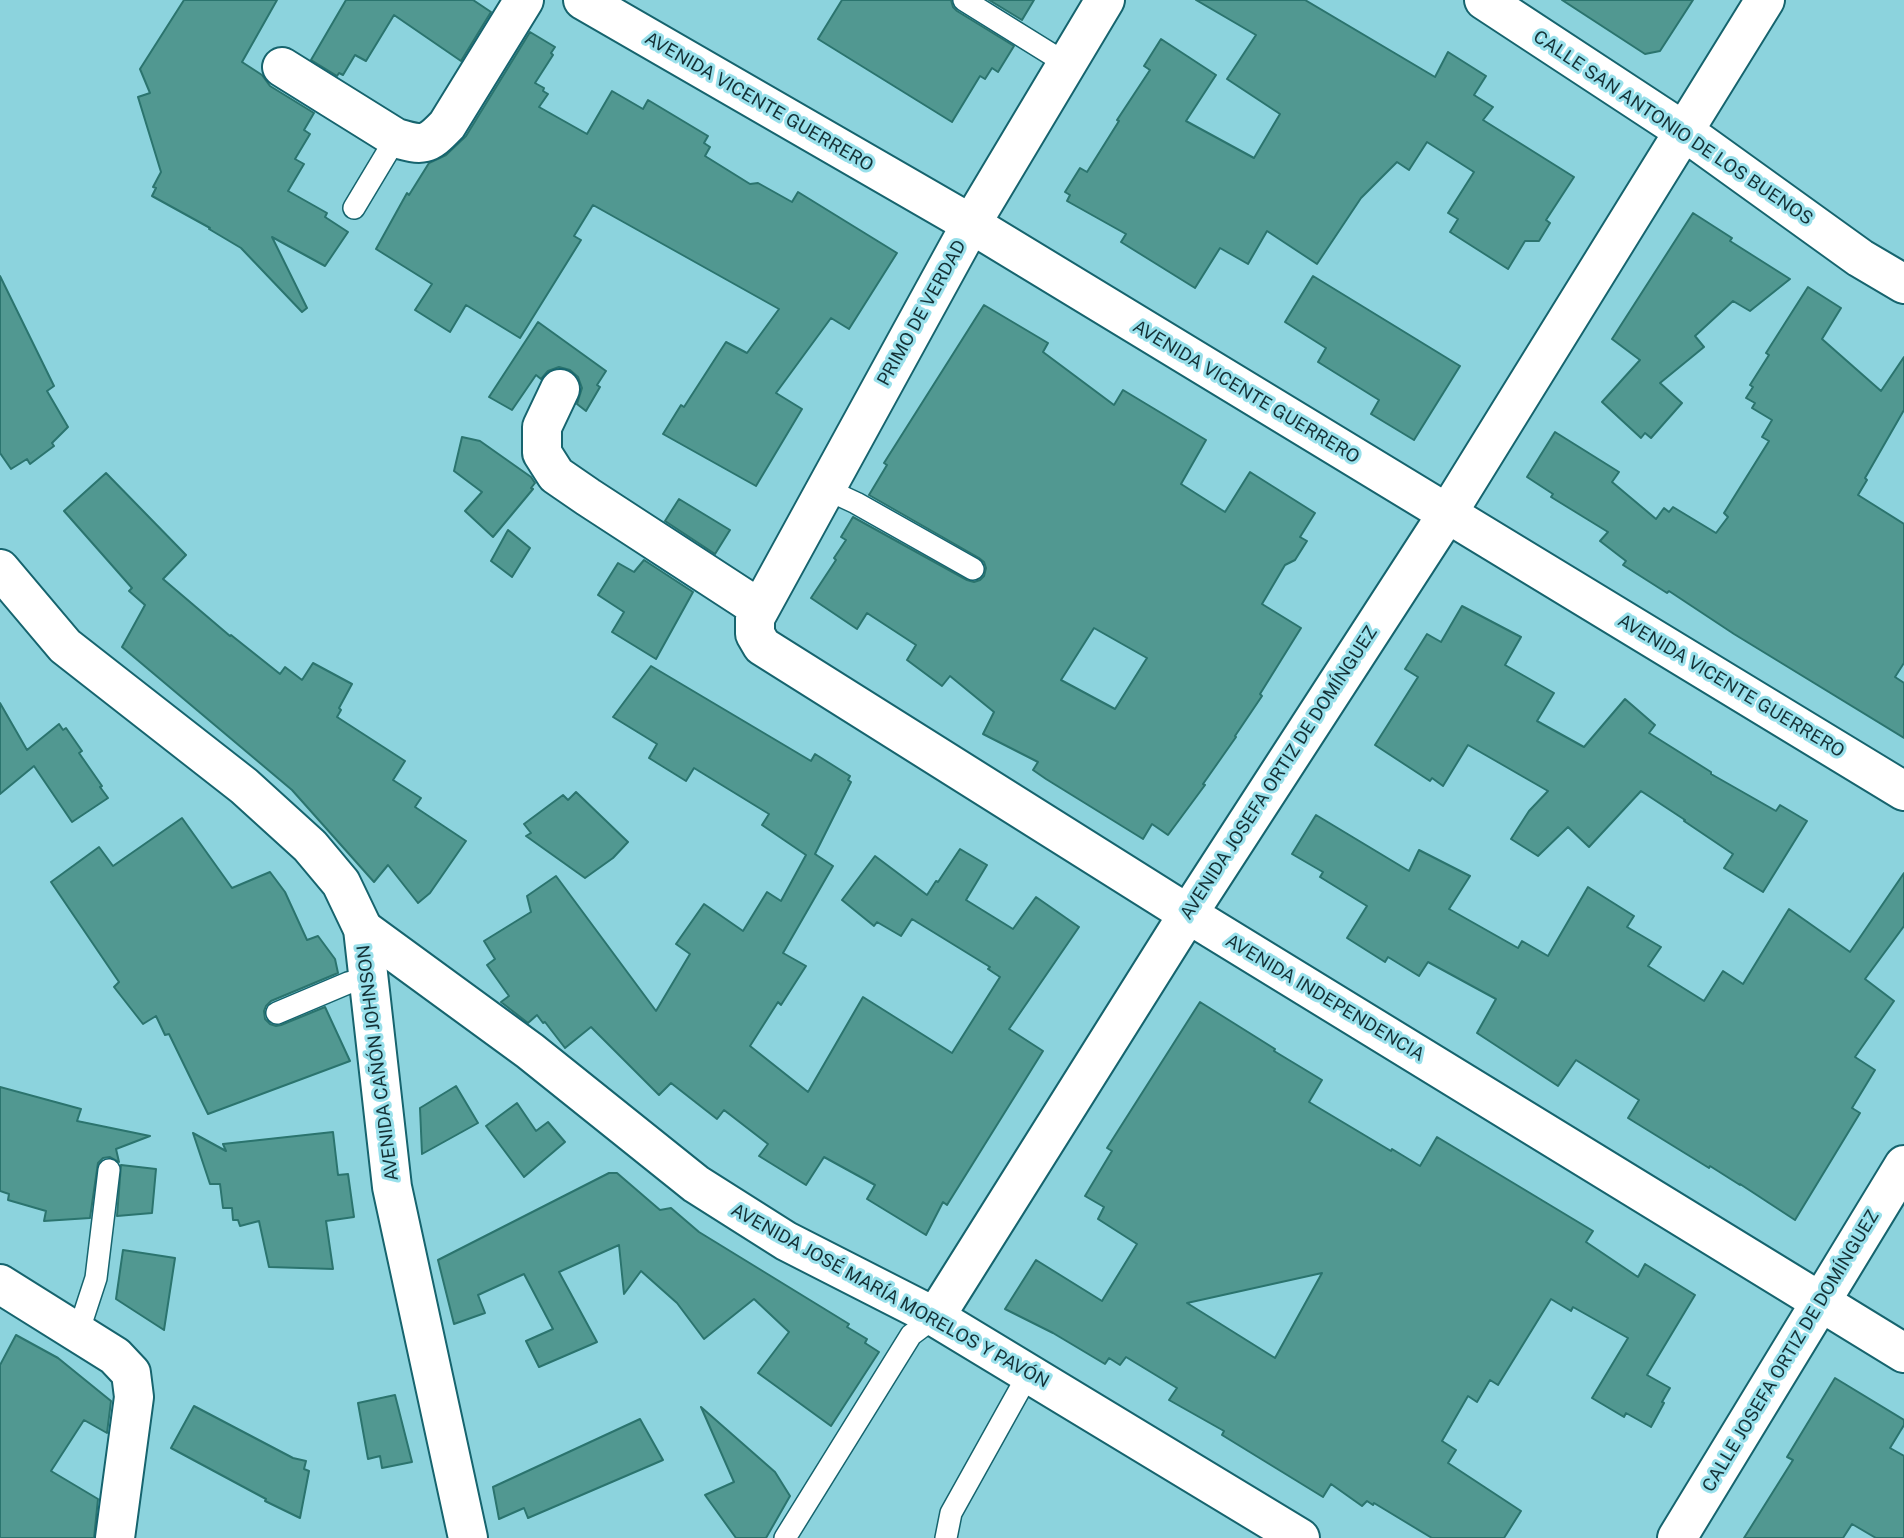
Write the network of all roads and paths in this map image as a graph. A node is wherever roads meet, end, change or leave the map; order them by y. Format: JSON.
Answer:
{"nodes":[{"id":1,"x":524,"y":0,"type":"edge"},
{"id":2,"x":583,"y":0,"type":"edge"},
{"id":3,"x":964,"y":0,"type":"edge"},
{"id":4,"x":1105,"y":0,"type":"edge"},
{"id":5,"x":1483,"y":0,"type":"edge"},
{"id":6,"x":1765,"y":0,"type":"edge"},
{"id":7,"x":1067,"y":64,"type":"junction"},
{"id":8,"x":282,"y":67,"type":"dead end"},
{"id":9,"x":1685,"y":132,"type":"junction"},
{"id":10,"x":396,"y":138,"type":"junction"},
{"id":11,"x":354,"y":208,"type":"dead end"},
{"id":12,"x":971,"y":224,"type":"junction"},
{"id":13,"x":1904,"y":285,"type":"edge"},
{"id":14,"x":560,"y":389,"type":"dead end"},
{"id":15,"x":825,"y":489,"type":"junction"},
{"id":16,"x":1447,"y":514,"type":"junction"},
{"id":17,"x":0,"y":569,"type":"edge"},
{"id":18,"x":973,"y":569,"type":"dead end"},
{"id":19,"x":757,"y":621,"type":"junction"},
{"id":20,"x":1904,"y":790,"type":"edge"},
{"id":21,"x":1188,"y":914,"type":"junction"},
{"id":22,"x":363,"y":929,"type":"junction"},
{"id":23,"x":368,"y":978,"type":"junction"},
{"id":24,"x":277,"y":1013,"type":"dead end"},
{"id":25,"x":1904,"y":1165,"type":"edge"},
{"id":26,"x":108,"y":1170,"type":"dead end"},
{"id":27,"x":0,"y":1284,"type":"edge"},
{"id":28,"x":1820,"y":1301,"type":"junction"},
{"id":29,"x":935,"y":1317,"type":"junction"},
{"id":30,"x":78,"y":1333,"type":"junction"},
{"id":31,"x":1904,"y":1353,"type":"edge"},
{"id":32,"x":1029,"y":1373,"type":"junction"},
{"id":33,"x":115,"y":1538,"type":"edge"},
{"id":34,"x":468,"y":1538,"type":"edge"},
{"id":35,"x":785,"y":1538,"type":"edge"},
{"id":36,"x":946,"y":1538,"type":"edge"},
{"id":37,"x":1300,"y":1538,"type":"edge"},
{"id":38,"x":1677,"y":1538,"type":"edge"}],
"edges":[{"from":1,"to":10,"type":"street"},
{"from":2,"to":12,"type":"street","name":"AVENIDA VICENTE GUERRERO"},
{"from":3,"to":7,"type":"lane"},
{"from":4,"to":7,"type":"street","name":"PRIMO DE VERDAD"},
{"from":5,"to":9,"type":"street","name":"CALLE SAN ANTONIO DE LOS BUENOS"},
{"from":6,"to":9,"type":"street","name":"AVENIDA JOSEFA ORTIZ DE DOMÍNGUEZ"},
{"from":7,"to":12,"type":"street","name":"PRIMO DE VERDAD"},
{"from":8,"to":10,"type":"street"},
{"from":9,"to":13,"type":"street","name":"CALLE SAN ANTONIO DE LOS BUENOS"},
{"from":9,"to":16,"type":"street","name":"AVENIDA JOSEFA ORTIZ DE DOMÍNGUEZ"},
{"from":10,"to":11,"type":"lane"},
{"from":12,"to":15,"type":"street","name":"PRIMO DE VERDAD"},
{"from":12,"to":16,"type":"street","name":"AVENIDA VICENTE GUERRERO"},
{"from":14,"to":19,"type":"street","name":"AVENIDA INDEPENDENCIA"},
{"from":15,"to":18,"type":"lane"},
{"from":15,"to":19,"type":"street","name":"PRIMO DE VERDAD"},
{"from":16,"to":20,"type":"street","name":"AVENIDA VICENTE GUERRERO"},
{"from":16,"to":21,"type":"street","name":"AVENIDA JOSEFA ORTIZ DE DOMÍNGUEZ"},
{"from":17,"to":22,"type":"street","name":"AVENIDA CAÑÓN JOHNSON"},
{"from":19,"to":21,"type":"street","name":"AVENIDA INDEPENDENCIA"},
{"from":21,"to":28,"type":"street","name":"AVENIDA INDEPENDENCIA"},
{"from":21,"to":29,"type":"street","name":"AVENIDA JOSEFA ORTIZ DE DOMÍNGUEZ"},
{"from":22,"to":23,"type":"street","name":"AVENIDA CAÑÓN JOHNSON"},
{"from":22,"to":29,"type":"street","name":"AVENIDA JOSÉ MARÍA MORELOS Y PAVÓN"},
{"from":23,"to":24,"type":"lane"},
{"from":23,"to":34,"type":"street","name":"AVENIDA CAÑÓN JOHNSON"},
{"from":25,"to":28,"type":"street","name":"CALLE JOSEFA ORTIZ DE DOMÍNGUEZ"},
{"from":26,"to":30,"type":"lane"},
{"from":27,"to":30,"type":"street"},
{"from":28,"to":31,"type":"street","name":"AVENIDA INDEPENDENCIA"},
{"from":28,"to":38,"type":"street","name":"CALLE JOSEFA ORTIZ DE DOMÍNGUEZ"},
{"from":29,"to":32,"type":"street","name":"AVENIDA JOSÉ MARÍA MORELOS Y PAVÓN"},
{"from":29,"to":35,"type":"lane","name":"AVENIDA JOSEFA ORTIZ DE DOMÍNGUEZ"},
{"from":30,"to":33,"type":"street"},
{"from":32,"to":36,"type":"lane"},
{"from":32,"to":37,"type":"street","name":"AVENIDA JOSÉ MARÍA MORELOS Y PAVÓN"}]}
